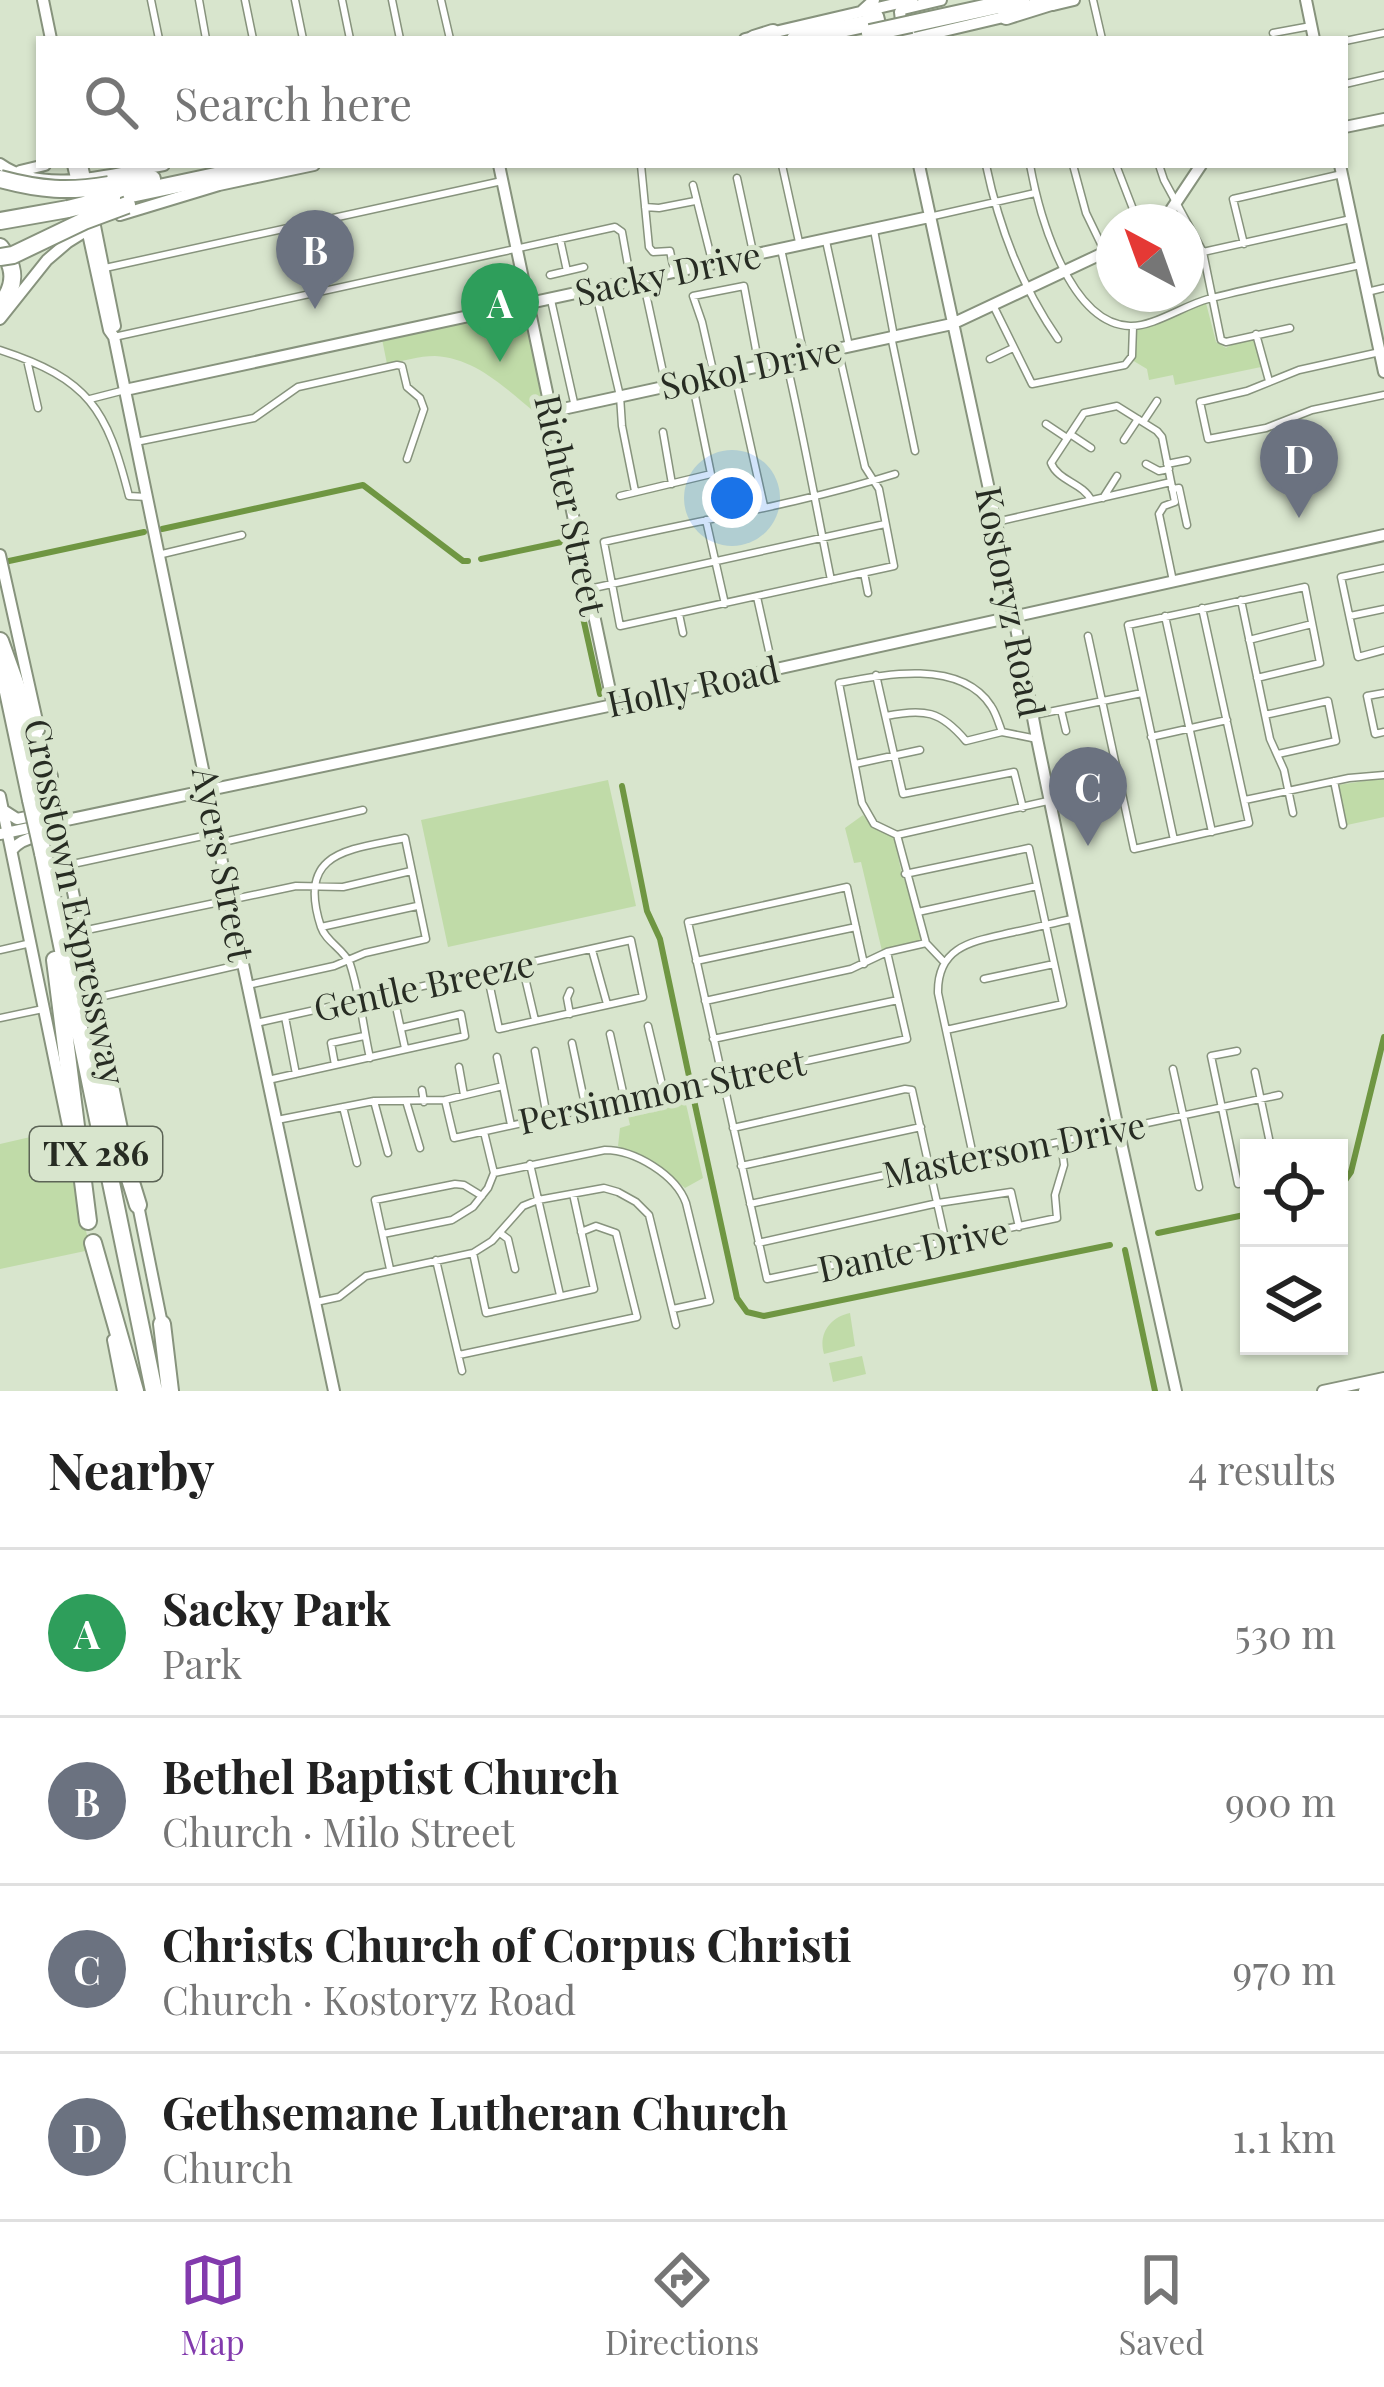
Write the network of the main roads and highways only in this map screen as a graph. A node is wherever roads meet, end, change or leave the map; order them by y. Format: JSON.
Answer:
{"nodes":[{"id":1,"x":43,"y":0,"type":"edge"},
{"id":2,"x":941,"y":0,"type":"edge"},
{"id":3,"x":975,"y":0,"type":"edge"},
{"id":4,"x":1021,"y":0,"type":"edge"},
{"id":5,"x":1057,"y":0,"type":"edge"},
{"id":6,"x":1073,"y":0,"type":"edge"},
{"id":7,"x":1306,"y":0,"type":"edge"},
{"id":8,"x":881,"y":2,"type":"edge"},
{"id":9,"x":1006,"y":16,"type":"junction"},
{"id":10,"x":911,"y":23,"type":"edge"},
{"id":11,"x":871,"y":26,"type":"edge"},
{"id":12,"x":773,"y":33,"type":"joint"},
{"id":13,"x":1312,"y":33,"type":"edge"},
{"id":14,"x":50,"y":36,"type":"edge"},
{"id":15,"x":761,"y":36,"type":"edge"},
{"id":16,"x":812,"y":36,"type":"edge"},
{"id":17,"x":891,"y":36,"type":"edge"},
{"id":18,"x":1384,"y":118,"type":"edge"},
{"id":19,"x":1348,"y":126,"type":"edge"},
{"id":20,"x":36,"y":168,"type":"edge"},
{"id":21,"x":254,"y":168,"type":"edge"},
{"id":22,"x":300,"y":168,"type":"edge"},
{"id":23,"x":500,"y":168,"type":"edge"},
{"id":24,"x":920,"y":168,"type":"edge"},
{"id":25,"x":1199,"y":168,"type":"edge"},
{"id":26,"x":1341,"y":170,"type":"edge"},
{"id":27,"x":3,"y":171,"type":"edge"},
{"id":28,"x":168,"y":171,"type":"edge"},
{"id":29,"x":98,"y":180,"type":"edge"},
{"id":30,"x":61,"y":181,"type":"junction"},
{"id":31,"x":67,"y":204,"type":"junction"},
{"id":32,"x":1177,"y":204,"type":"edge"},
{"id":33,"x":0,"y":212,"type":"edge"},
{"id":34,"x":929,"y":217,"type":"junction"},
{"id":35,"x":112,"y":218,"type":"junction"},
{"id":36,"x":0,"y":221,"type":"edge"},
{"id":37,"x":91,"y":227,"type":"junction"},
{"id":38,"x":66,"y":238,"type":"junction"},
{"id":39,"x":0,"y":247,"type":"edge"},
{"id":40,"x":96,"y":249,"type":"junction"},
{"id":41,"x":1096,"y":256,"type":"edge"},
{"id":42,"x":0,"y":257,"type":"edge"},
{"id":43,"x":0,"y":274,"type":"edge"},
{"id":44,"x":528,"y":305,"type":"junction"},
{"id":45,"x":2,"y":316,"type":"edge"},
{"id":46,"x":952,"y":324,"type":"junction"},
{"id":47,"x":1380,"y":331,"type":"edge"},
{"id":48,"x":1384,"y":372,"type":"edge"},
{"id":49,"x":125,"y":390,"type":"junction"},
{"id":50,"x":549,"y":412,"type":"junction"},
{"id":51,"x":1384,"y":535,"type":"edge"},
{"id":52,"x":0,"y":555,"type":"edge"},
{"id":53,"x":1034,"y":613,"type":"junction"},
{"id":54,"x":1015,"y":617,"type":"junction"},
{"id":55,"x":0,"y":641,"type":"edge"},
{"id":56,"x":1020,"y":641,"type":"junction"},
{"id":57,"x":0,"y":654,"type":"edge"},
{"id":58,"x":0,"y":689,"type":"edge"},
{"id":59,"x":613,"y":705,"type":"junction"},
{"id":60,"x":49,"y":777,"type":"junction"},
{"id":61,"x":209,"y":792,"type":"junction"},
{"id":62,"x":0,"y":796,"type":"edge"},
{"id":63,"x":27,"y":801,"type":"junction"},
{"id":64,"x":55,"y":802,"type":"junction"},
{"id":65,"x":3,"y":810,"type":"junction"},
{"id":66,"x":59,"y":822,"type":"junction"},
{"id":67,"x":4,"y":834,"type":"edge"},
{"id":68,"x":63,"y":842,"type":"junction"},
{"id":69,"x":11,"y":850,"type":"junction"},
{"id":70,"x":39,"y":854,"type":"junction"},
{"id":71,"x":50,"y":918,"type":"junction"},
{"id":72,"x":64,"y":956,"type":"junction"},
{"id":73,"x":138,"y":1204,"type":"junction"},
{"id":74,"x":88,"y":1221,"type":"junction"},
{"id":75,"x":93,"y":1244,"type":"junction"},
{"id":76,"x":162,"y":1324,"type":"joint"},
{"id":77,"x":1384,"y":1382,"type":"edge"},
{"id":78,"x":1344,"y":1389,"type":"edge"},
{"id":79,"x":1175,"y":1390,"type":"edge"},
{"id":80,"x":123,"y":1391,"type":"edge"},
{"id":81,"x":139,"y":1391,"type":"edge"},
{"id":82,"x":154,"y":1391,"type":"edge"},
{"id":83,"x":173,"y":1391,"type":"edge"},
{"id":84,"x":334,"y":1391,"type":"edge"},
{"id":85,"x":1323,"y":1391,"type":"edge"},
{"id":86,"x":1364,"y":1391,"type":"edge"}],
"edges":[{"from":1,"to":14,"type":"main road"},
{"from":2,"to":10,"type":"main road"},
{"from":3,"to":10,"type":"highway"},
{"from":4,"to":10,"type":"highway"},
{"from":5,"to":9,"type":"highway"},
{"from":6,"to":9,"type":"main road"},
{"from":7,"to":13,"type":"main road"},
{"from":8,"to":10,"type":"main road"},
{"from":8,"to":11,"type":"main road"},
{"from":8,"to":17,"type":"main road"},
{"from":9,"to":10,"type":"main road"},
{"from":10,"to":11,"type":"highway","bridge":true},
{"from":11,"to":12,"type":"main road"},
{"from":11,"to":16,"type":"highway"},
{"from":12,"to":15,"type":"highway"},
{"from":18,"to":19,"type":"main road"},
{"from":20,"to":27,"type":"main road"},
{"from":21,"to":29,"type":"highway"},
{"from":22,"to":35,"type":"main road"},
{"from":23,"to":44,"type":"main road","name":"Richter Street"},
{"from":24,"to":34,"type":"main road","name":"Kostoryz Road"},
{"from":25,"to":32,"type":"main road"},
{"from":26,"to":47,"type":"main road"},
{"from":27,"to":29,"type":"highway","bridge":true},
{"from":27,"to":30,"type":"main road"},
{"from":28,"to":29,"type":"highway"},
{"from":29,"to":30,"type":"main road"},
{"from":29,"to":31,"type":"highway","bridge":true},
{"from":29,"to":35,"type":"main road"},
{"from":29,"to":37,"type":"main road","name":"Ayers Street"},
{"from":29,"to":38,"type":"highway","bridge":true},
{"from":30,"to":38,"type":"main road"},
{"from":31,"to":33,"type":"highway"},
{"from":31,"to":36,"type":"highway"},
{"from":34,"to":44,"type":"main road","name":"Sacky Drive"},
{"from":34,"to":46,"type":"main road","name":"Kostoryz Road"},
{"from":35,"to":37,"type":"main road"},
{"from":35,"to":40,"type":"main road"},
{"from":37,"to":38,"type":"main road"},
{"from":37,"to":40,"type":"main road","name":"Ayers Street"},
{"from":38,"to":40,"type":"main road"},
{"from":38,"to":42,"type":"highway","bridge":true},
{"from":38,"to":43,"type":"highway","bridge":true},
{"from":38,"to":45,"type":"main road"},
{"from":39,"to":45,"type":"highway"},
{"from":40,"to":49,"type":"main road","name":"Ayers Street"},
{"from":41,"to":46,"type":"main road","name":"Sokol Drive"},
{"from":44,"to":49,"type":"main road","name":"Sacky Drive"},
{"from":44,"to":50,"type":"main road","name":"Richter Street"},
{"from":46,"to":50,"type":"main road","name":"Sokol Drive"},
{"from":46,"to":54,"type":"main road","name":"Kostoryz Road"},
{"from":47,"to":48,"type":"main road"},
{"from":49,"to":61,"type":"main road","name":"Ayers Street"},
{"from":50,"to":59,"type":"main road","name":"Richter Street"},
{"from":51,"to":53,"type":"main road","name":"Holly Road"},
{"from":52,"to":60,"type":"main road","name":"Crosstown Expressway"},
{"from":53,"to":54,"type":"main road","name":"Holly Road"},
{"from":53,"to":56,"type":"main road"},
{"from":54,"to":56,"type":"main road","name":"Kostoryz Road"},
{"from":54,"to":59,"type":"main road","name":"Holly Road"},
{"from":55,"to":60,"type":"highway"},
{"from":56,"to":79,"type":"main road","name":"Kostoryz Road"},
{"from":57,"to":63,"type":"highway","name":"Crosstown Expressway","number":"TX 286"},
{"from":58,"to":63,"type":"highway","name":"Crosstown Expressway","number":"TX 286"},
{"from":59,"to":61,"type":"main road","name":"Holly Road"},
{"from":60,"to":64,"type":"main road","name":"Crosstown Expressway"},
{"from":61,"to":66,"type":"main road","name":"Holly Road"},
{"from":61,"to":84,"type":"main road","name":"Ayers Street"},
{"from":62,"to":65,"type":"main road","name":"Crosstown Expressway"},
{"from":63,"to":70,"type":"highway","name":"Crosstown Expressway","number":"TX 286","bridge":true},
{"from":64,"to":65,"type":"main road"},
{"from":64,"to":66,"type":"main road","name":"Crosstown Expressway"},
{"from":65,"to":67,"type":"main road","name":"Crosstown Expressway"},
{"from":66,"to":67,"type":"main road","name":"Holly Road"},
{"from":66,"to":68,"type":"main road","name":"Crosstown Expressway"},
{"from":67,"to":69,"type":"main road","name":"Crosstown Expressway"},
{"from":68,"to":69,"type":"main road"},
{"from":68,"to":73,"type":"main road","name":"Crosstown Expressway"},
{"from":69,"to":74,"type":"main road","name":"Crosstown Expressway"},
{"from":70,"to":71,"type":"highway","name":"Crosstown Expressway","number":"TX 286"},
{"from":70,"to":72,"type":"highway","name":"Crosstown Expressway","number":"TX 286"},
{"from":71,"to":74,"type":"highway"},
{"from":71,"to":81,"type":"highway","name":"Crosstown Expressway","number":"TX 286"},
{"from":72,"to":73,"type":"highway"},
{"from":72,"to":82,"type":"highway","name":"Crosstown Expressway","number":"TX 286"},
{"from":73,"to":76,"type":"main road","name":"Crosstown Expressway"},
{"from":74,"to":75,"type":"main road","name":"Crosstown Expressway"},
{"from":75,"to":80,"type":"main road","name":"Crosstown Expressway"},
{"from":75,"to":81,"type":"highway"},
{"from":76,"to":83,"type":"highway"},
{"from":77,"to":78,"type":"main road"},
{"from":77,"to":86,"type":"main road"},
{"from":78,"to":85,"type":"main road"}]}
